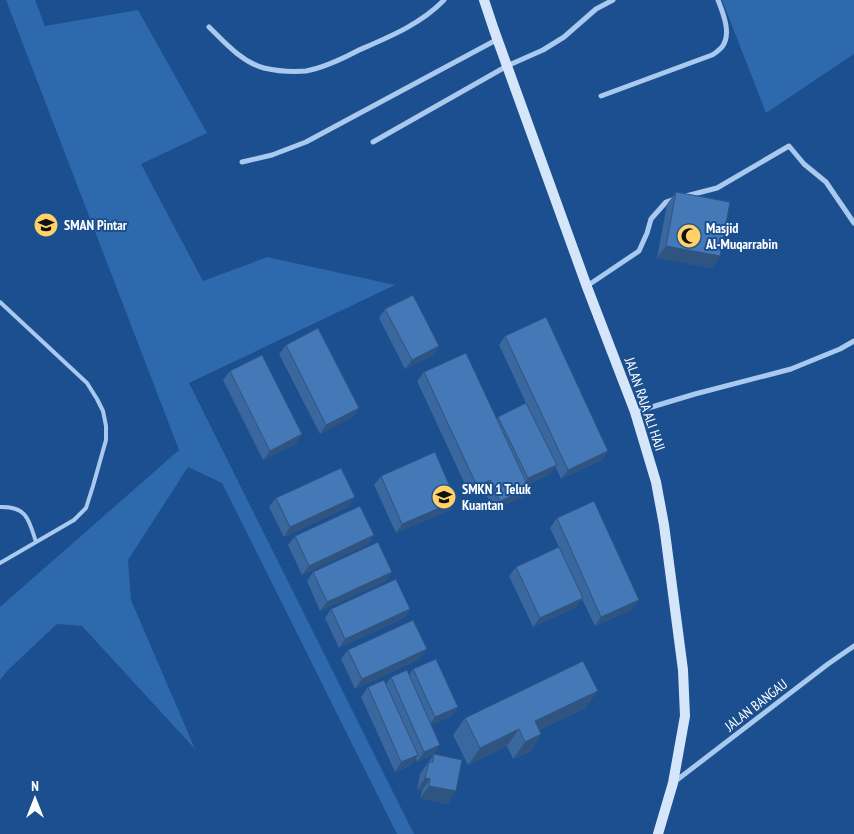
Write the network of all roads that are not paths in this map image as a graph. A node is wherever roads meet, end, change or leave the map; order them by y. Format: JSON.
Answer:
{"nodes":[{"id":1,"x":444,"y":0,"type":"edge"},
{"id":2,"x":484,"y":0,"type":"edge"},
{"id":3,"x":613,"y":0,"type":"edge"},
{"id":4,"x":718,"y":0,"type":"edge"},
{"id":5,"x":209,"y":27,"type":"dead end"},
{"id":6,"x":498,"y":39,"type":"junction"},
{"id":7,"x":507,"y":66,"type":"junction"},
{"id":8,"x":601,"y":96,"type":"dead end"},
{"id":9,"x":372,"y":142,"type":"dead end"},
{"id":10,"x":242,"y":162,"type":"dead end"},
{"id":11,"x":854,"y":223,"type":"edge"},
{"id":12,"x":586,"y":287,"type":"junction"},
{"id":13,"x":0,"y":302,"type":"edge"},
{"id":14,"x":854,"y":341,"type":"edge"},
{"id":15,"x":635,"y":412,"type":"junction"},
{"id":16,"x":0,"y":507,"type":"edge"},
{"id":17,"x":36,"y":542,"type":"junction"},
{"id":18,"x":0,"y":563,"type":"edge"},
{"id":19,"x":854,"y":646,"type":"edge"},
{"id":20,"x":673,"y":783,"type":"junction"},
{"id":21,"x":658,"y":834,"type":"edge"}],
"edges":[{"from":1,"to":5,"type":"street"},
{"from":2,"to":6,"type":"street","name":"JALAN RAJA ALI HAJI"},
{"from":3,"to":7,"type":"street"},
{"from":4,"to":8,"type":"street"},
{"from":6,"to":7,"type":"street","name":"JALAN RAJA ALI HAJI"},
{"from":6,"to":10,"type":"street"},
{"from":7,"to":9,"type":"street"},
{"from":7,"to":12,"type":"street","name":"JALAN RAJA ALI HAJI"},
{"from":11,"to":12,"type":"street"},
{"from":12,"to":15,"type":"street","name":"JALAN RAJA ALI HAJI"},
{"from":13,"to":17,"type":"lane"},
{"from":14,"to":15,"type":"street"},
{"from":15,"to":20,"type":"street","name":"JALAN RAJA ALI HAJI"},
{"from":16,"to":17,"type":"lane"},
{"from":17,"to":18,"type":"lane"},
{"from":19,"to":20,"type":"street","name":"JALAN BANGAU"},
{"from":20,"to":21,"type":"street","name":"JALAN RAJA ALI HAJI"}]}
